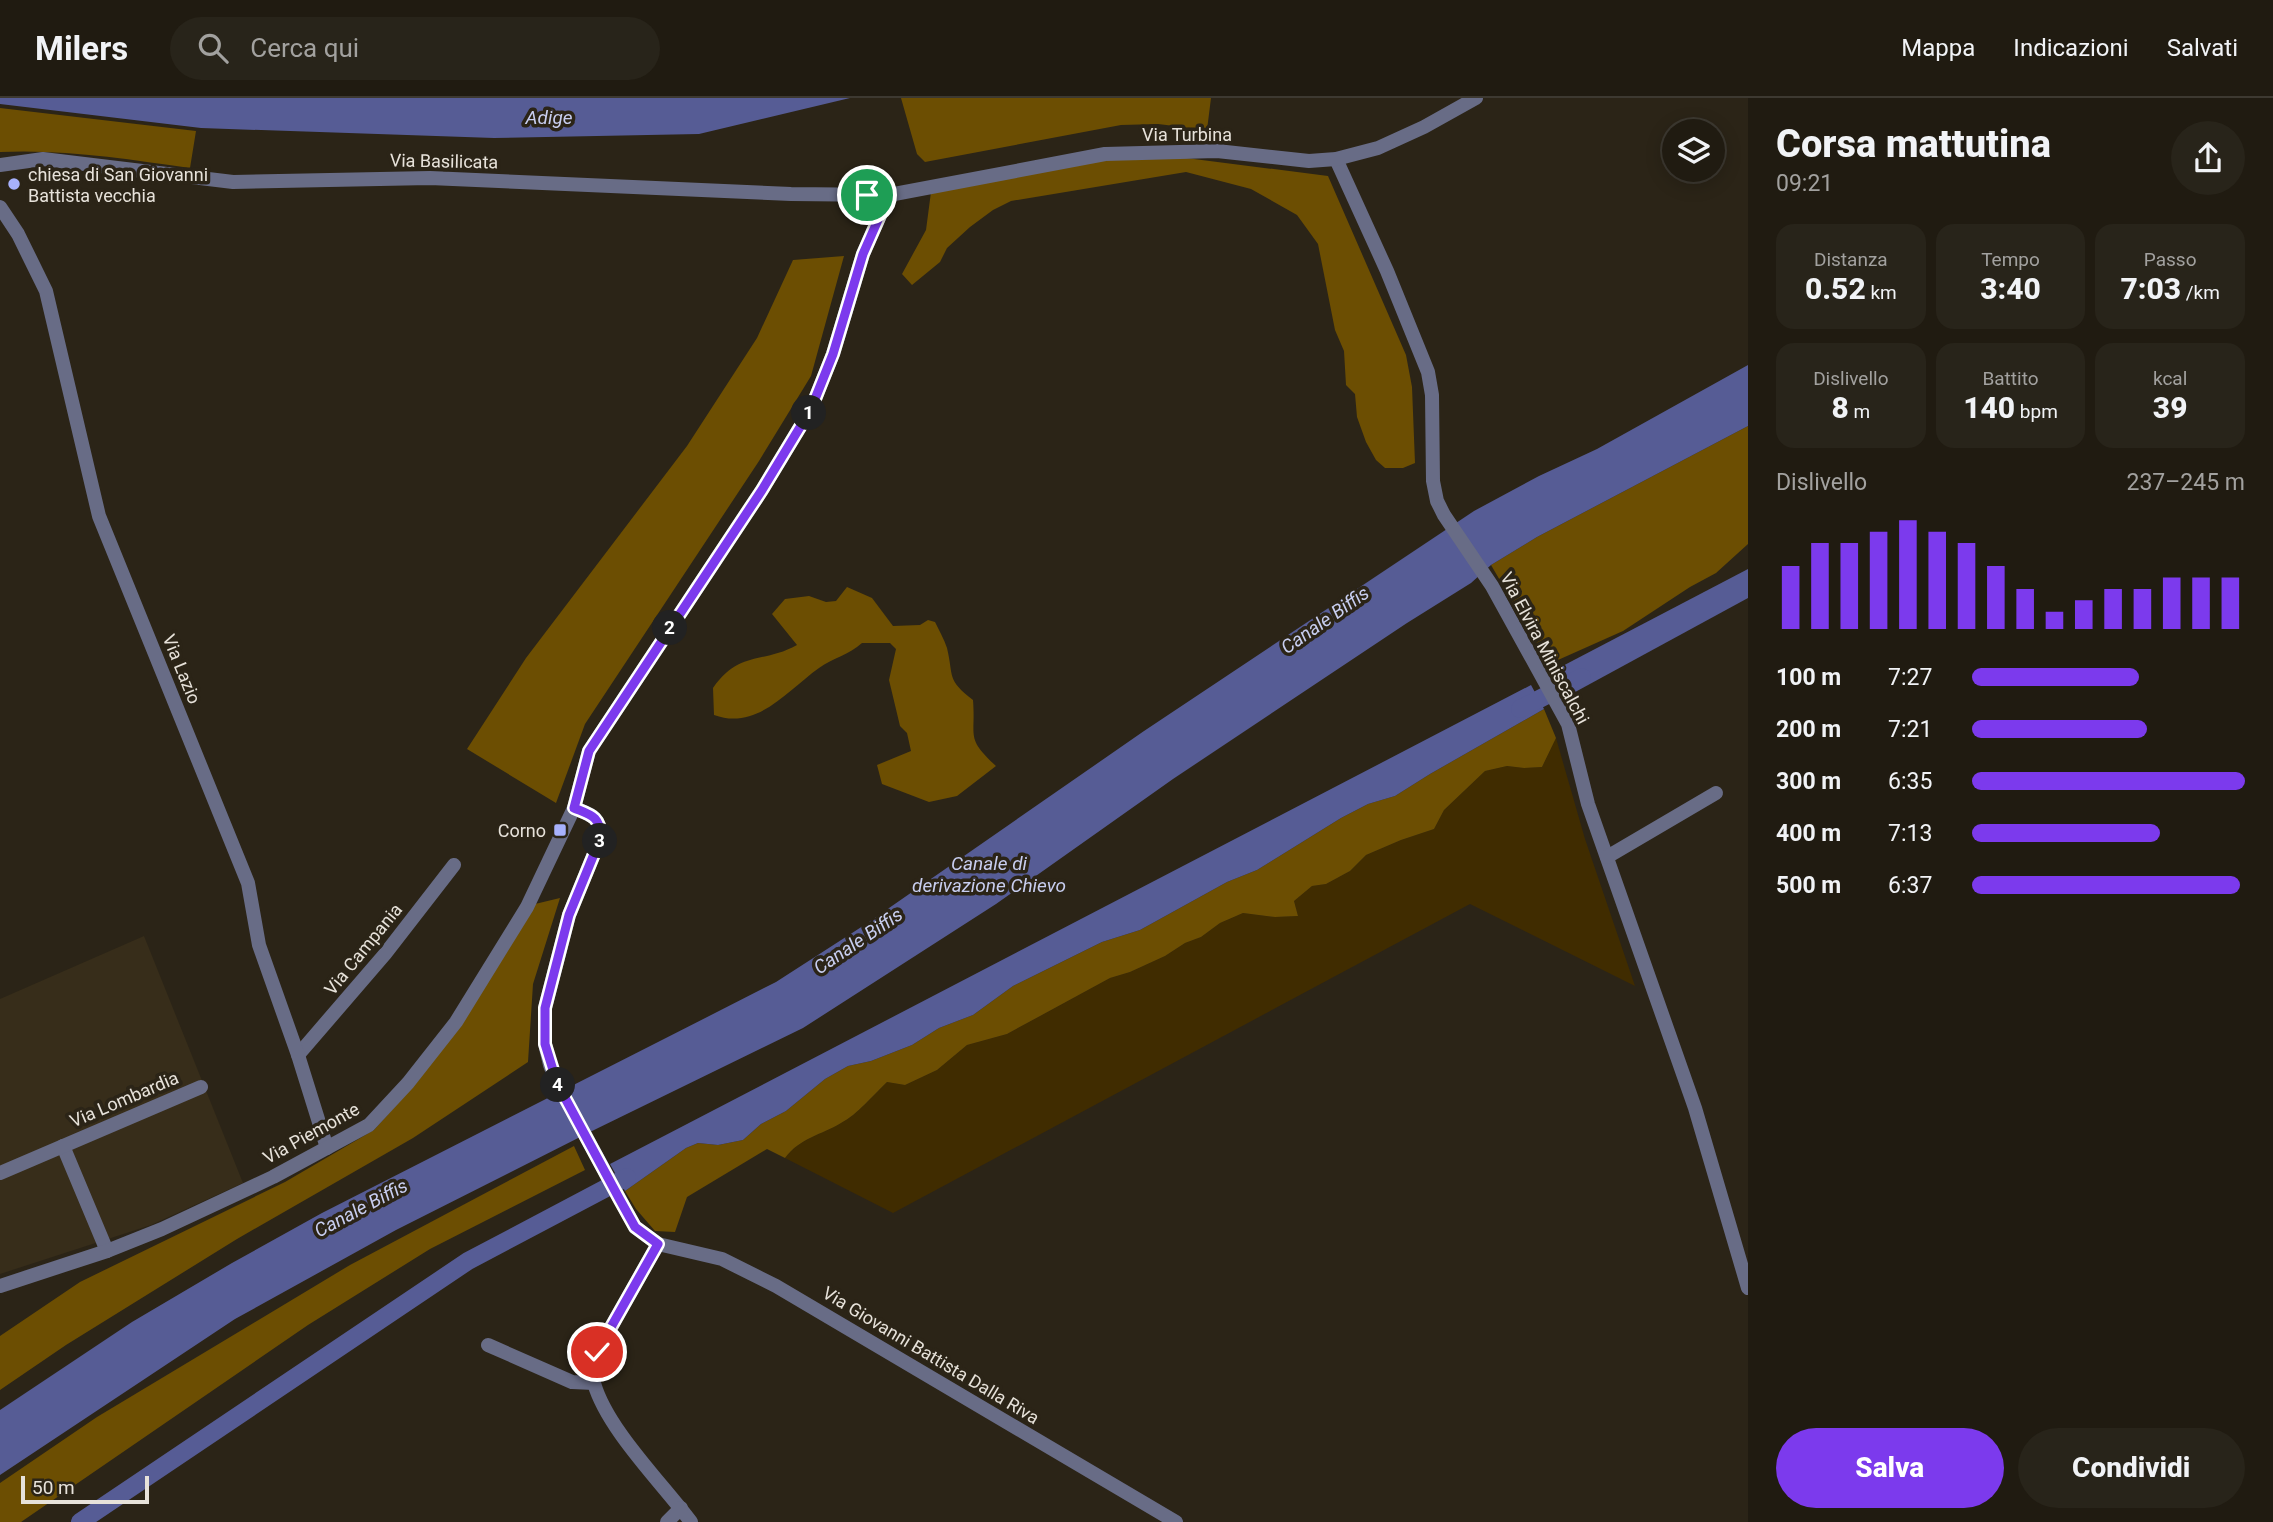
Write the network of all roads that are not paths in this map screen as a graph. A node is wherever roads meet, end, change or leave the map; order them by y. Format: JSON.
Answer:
{"nodes":[{"id":1,"x":1476,"y":98,"type":"edge"},
{"id":2,"x":1336,"y":159,"type":"junction"},
{"id":3,"x":0,"y":165,"type":"edge"},
{"id":4,"x":889,"y":195,"type":"junction"},
{"id":5,"x":0,"y":207,"type":"edge"},
{"id":6,"x":1716,"y":793,"type":"dead end"},
{"id":7,"x":574,"y":808,"type":"junction"},
{"id":8,"x":1607,"y":857,"type":"junction"},
{"id":9,"x":454,"y":865,"type":"dead end"},
{"id":10,"x":298,"y":1055,"type":"junction"},
{"id":11,"x":201,"y":1087,"type":"dead end"},
{"id":12,"x":63,"y":1146,"type":"junction"},
{"id":13,"x":327,"y":1148,"type":"junction"},
{"id":14,"x":0,"y":1173,"type":"edge"},
{"id":15,"x":658,"y":1244,"type":"junction"},
{"id":16,"x":107,"y":1251,"type":"junction"},
{"id":17,"x":0,"y":1286,"type":"edge"},
{"id":18,"x":1748,"y":1288,"type":"edge"},
{"id":19,"x":488,"y":1345,"type":"dead end"},
{"id":20,"x":594,"y":1383,"type":"junction"},
{"id":21,"x":681,"y":1508,"type":"junction"},
{"id":22,"x":667,"y":1522,"type":"edge"},
{"id":23,"x":691,"y":1522,"type":"edge"},
{"id":24,"x":1176,"y":1522,"type":"edge"}],
"edges":[{"from":1,"to":2,"type":"street","name":"Via Turbina"},
{"from":2,"to":4,"type":"street","name":"Via Turbina"},
{"from":2,"to":8,"type":"street","name":"Via Elvira Miniscalchi"},
{"from":3,"to":4,"type":"street","name":"Via Basilicata"},
{"from":4,"to":7,"type":"street","name":"Via Piemonte"},
{"from":5,"to":10,"type":"street","name":"Via Lazio"},
{"from":6,"to":8,"type":"street"},
{"from":7,"to":13,"type":"street","name":"Via Piemonte"},
{"from":7,"to":15,"type":"street","name":"Via Giovanni Battista Dalla Riva"},
{"from":8,"to":18,"type":"street","name":"Via Elvira Miniscalchi"},
{"from":9,"to":10,"type":"street","name":"Via Campania"},
{"from":10,"to":13,"type":"street","name":"Via Lazio"},
{"from":11,"to":12,"type":"street","name":"Via Lombardia"},
{"from":12,"to":14,"type":"street","name":"Via Lombardia"},
{"from":12,"to":16,"type":"street","name":"Via Lombardia"},
{"from":13,"to":16,"type":"street","name":"Via Piemonte"},
{"from":15,"to":20,"type":"street"},
{"from":15,"to":24,"type":"street","name":"Via Giovanni Battista Dalla Riva"},
{"from":16,"to":17,"type":"street","name":"Via Piemonte"},
{"from":19,"to":20,"type":"street"},
{"from":20,"to":21,"type":"street"},
{"from":21,"to":22,"type":"street"},
{"from":21,"to":23,"type":"street"}]}
